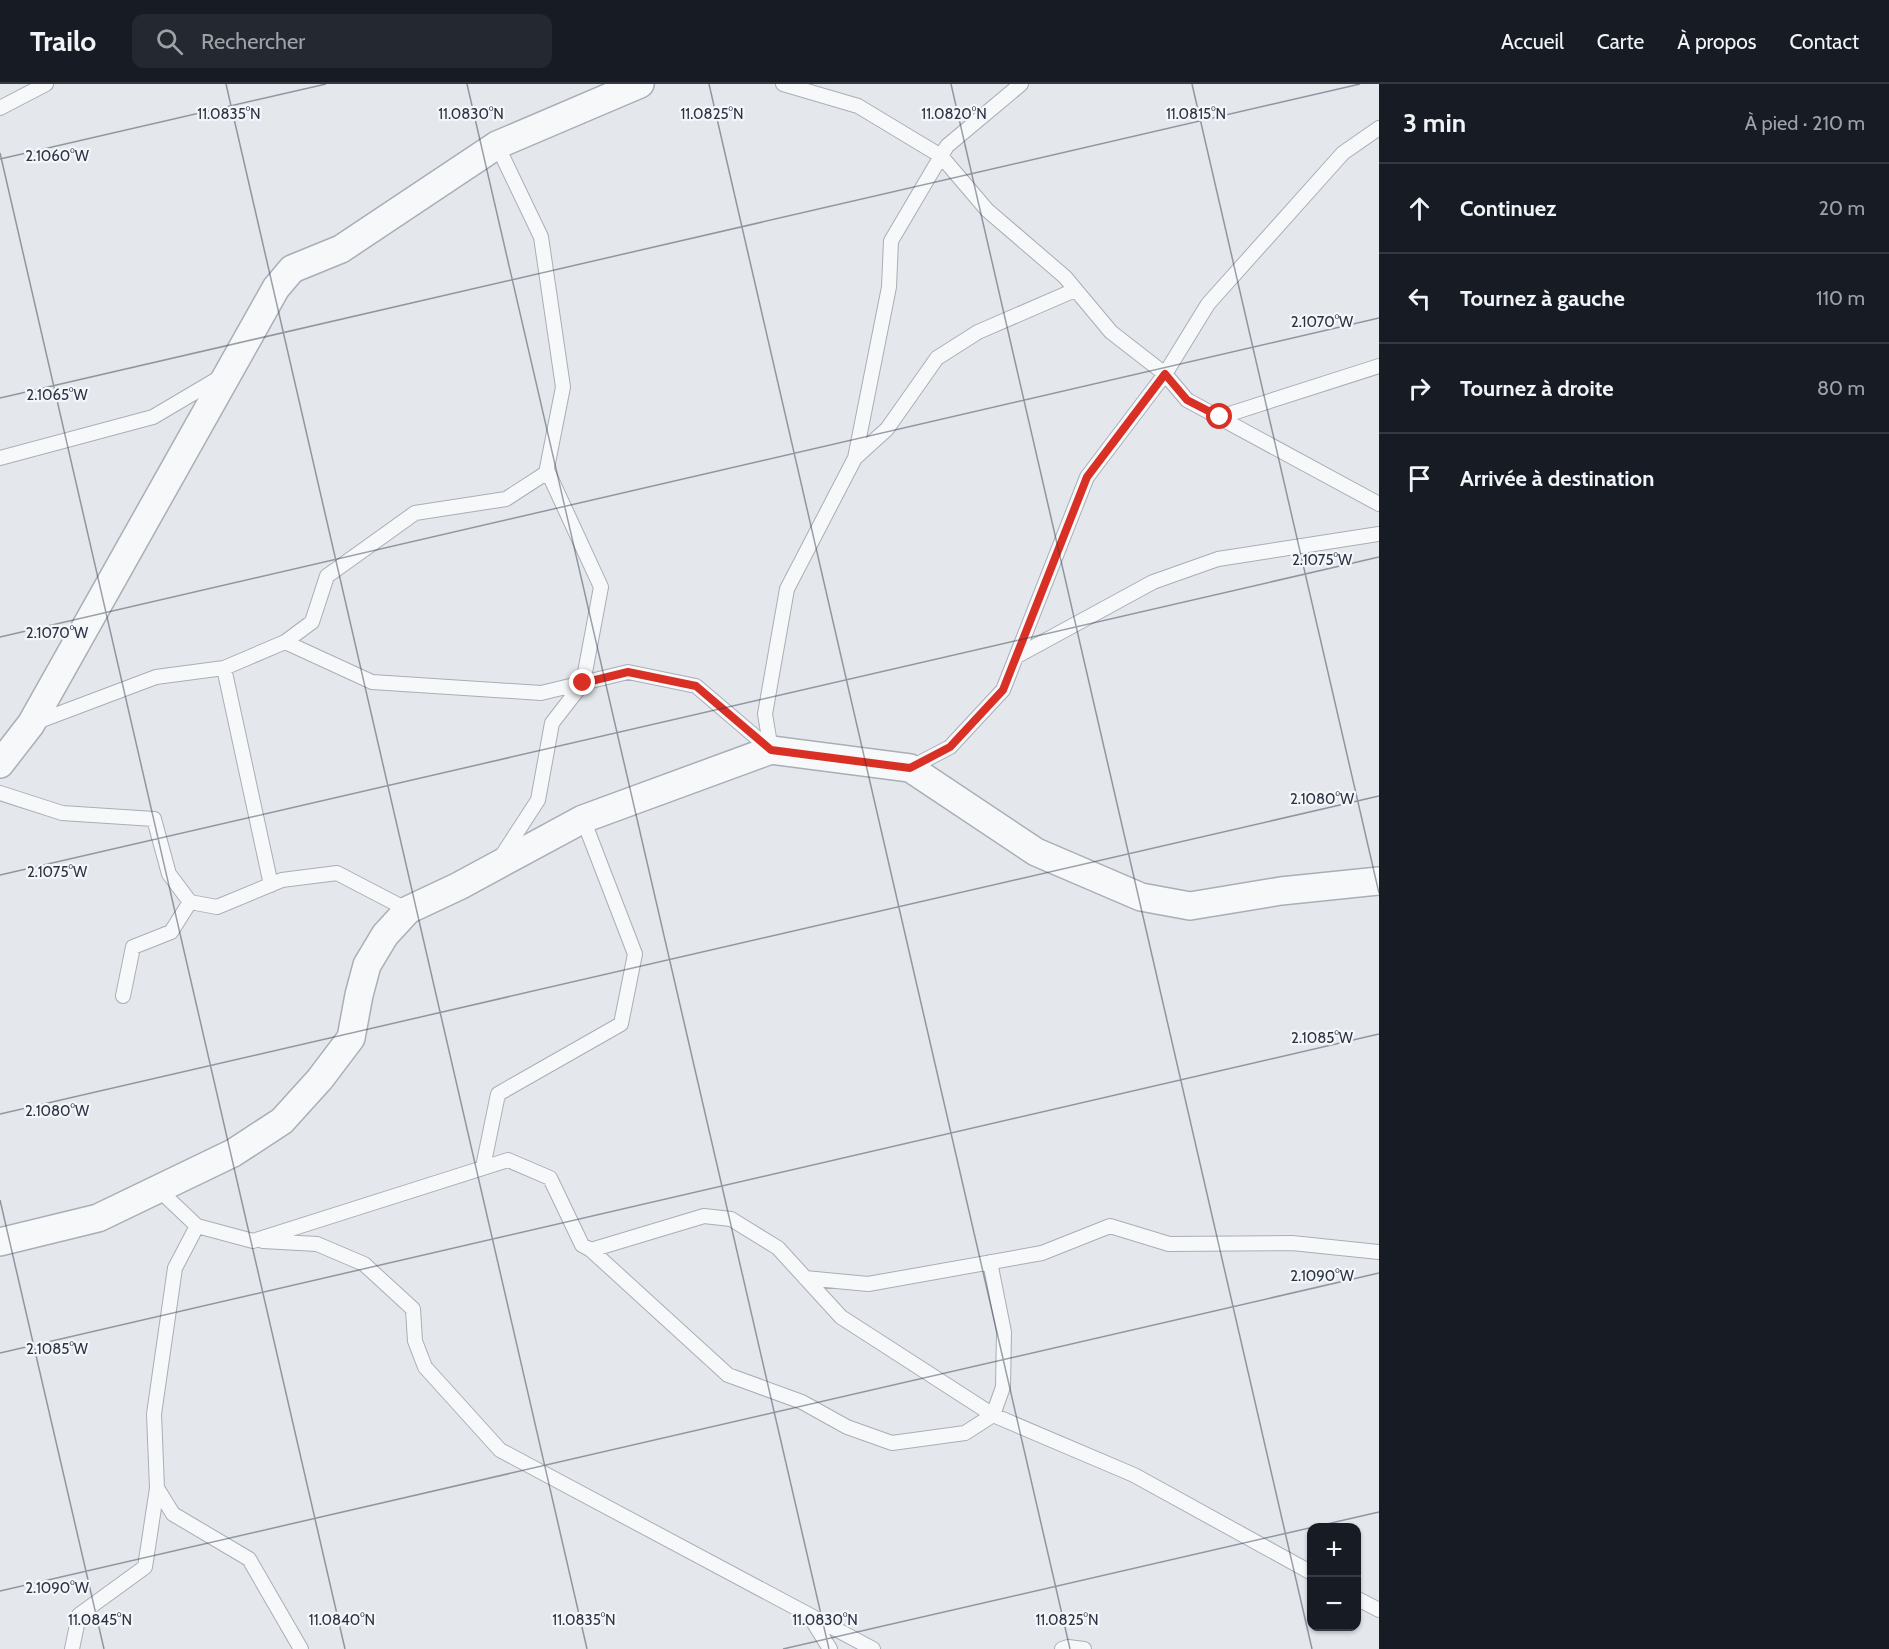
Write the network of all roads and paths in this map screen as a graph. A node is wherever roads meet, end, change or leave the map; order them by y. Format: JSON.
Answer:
{"nodes":[{"id":1,"x":46,"y":84,"type":"edge"},
{"id":2,"x":640,"y":84,"type":"edge"},
{"id":3,"x":783,"y":84,"type":"edge"},
{"id":4,"x":1022,"y":84,"type":"edge"},
{"id":5,"x":0,"y":108,"type":"edge"},
{"id":6,"x":1379,"y":128,"type":"edge"},
{"id":7,"x":497,"y":145,"type":"junction"},
{"id":8,"x":941,"y":156,"type":"junction"},
{"id":9,"x":1076,"y":290,"type":"junction"},
{"id":10,"x":1379,"y":366,"type":"edge"},
{"id":11,"x":229,"y":373,"type":"junction"},
{"id":12,"x":1165,"y":374,"type":"junction"},
{"id":13,"x":1220,"y":417,"type":"junction"},
{"id":14,"x":0,"y":458,"type":"edge"},
{"id":15,"x":855,"y":458,"type":"junction"},
{"id":16,"x":547,"y":470,"type":"junction"},
{"id":17,"x":1379,"y":504,"type":"edge"},
{"id":18,"x":1379,"y":534,"type":"edge"},
{"id":19,"x":285,"y":642,"type":"junction"},
{"id":20,"x":1017,"y":656,"type":"junction"},
{"id":21,"x":224,"y":668,"type":"junction"},
{"id":22,"x":583,"y":683,"type":"junction"},
{"id":23,"x":31,"y":724,"type":"junction"},
{"id":24,"x":771,"y":750,"type":"junction"},
{"id":25,"x":0,"y":764,"type":"edge"},
{"id":26,"x":910,"y":768,"type":"junction"},
{"id":27,"x":0,"y":793,"type":"edge"},
{"id":28,"x":583,"y":819,"type":"junction"},
{"id":29,"x":494,"y":867,"type":"junction"},
{"id":30,"x":1379,"y":881,"type":"edge"},
{"id":31,"x":271,"y":885,"type":"junction"},
{"id":32,"x":190,"y":902,"type":"junction"},
{"id":33,"x":408,"y":910,"type":"junction"},
{"id":34,"x":123,"y":996,"type":"dead end"},
{"id":35,"x":483,"y":1167,"type":"junction"},
{"id":36,"x":157,"y":1188,"type":"junction"},
{"id":37,"x":196,"y":1226,"type":"junction"},
{"id":38,"x":253,"y":1241,"type":"junction"},
{"id":39,"x":0,"y":1242,"type":"edge"},
{"id":40,"x":591,"y":1250,"type":"junction"},
{"id":41,"x":1379,"y":1252,"type":"edge"},
{"id":42,"x":990,"y":1262,"type":"junction"},
{"id":43,"x":805,"y":1278,"type":"junction"},
{"id":44,"x":993,"y":1415,"type":"junction"},
{"id":45,"x":157,"y":1488,"type":"junction"},
{"id":46,"x":1307,"y":1571,"type":"edge"},
{"id":47,"x":1361,"y":1601,"type":"edge"},
{"id":48,"x":1379,"y":1610,"type":"edge"},
{"id":49,"x":809,"y":1615,"type":"junction"},
{"id":50,"x":72,"y":1649,"type":"edge"},
{"id":51,"x":301,"y":1649,"type":"edge"},
{"id":52,"x":830,"y":1649,"type":"edge"},
{"id":53,"x":873,"y":1649,"type":"edge"},
{"id":54,"x":1062,"y":1649,"type":"edge"},
{"id":55,"x":1084,"y":1649,"type":"edge"}],
"edges":[{"from":1,"to":5,"type":"lane"},
{"from":2,"to":7,"type":"street"},
{"from":3,"to":8,"type":"lane"},
{"from":4,"to":8,"type":"lane"},
{"from":6,"to":12,"type":"lane"},
{"from":7,"to":11,"type":"street"},
{"from":7,"to":16,"type":"lane"},
{"from":8,"to":9,"type":"lane"},
{"from":8,"to":15,"type":"lane"},
{"from":9,"to":12,"type":"lane"},
{"from":9,"to":15,"type":"lane"},
{"from":10,"to":13,"type":"lane"},
{"from":11,"to":14,"type":"lane"},
{"from":11,"to":23,"type":"street"},
{"from":12,"to":13,"type":"lane"},
{"from":12,"to":20,"type":"lane"},
{"from":13,"to":17,"type":"lane"},
{"from":15,"to":24,"type":"lane"},
{"from":16,"to":19,"type":"lane"},
{"from":16,"to":22,"type":"lane"},
{"from":18,"to":20,"type":"lane"},
{"from":19,"to":21,"type":"lane"},
{"from":19,"to":22,"type":"lane"},
{"from":20,"to":26,"type":"lane"},
{"from":21,"to":23,"type":"lane"},
{"from":21,"to":31,"type":"lane"},
{"from":22,"to":24,"type":"lane"},
{"from":22,"to":29,"type":"lane"},
{"from":23,"to":25,"type":"street"},
{"from":24,"to":26,"type":"street"},
{"from":24,"to":28,"type":"street"},
{"from":26,"to":30,"type":"street"},
{"from":27,"to":32,"type":"lane"},
{"from":28,"to":29,"type":"street"},
{"from":28,"to":35,"type":"lane"},
{"from":29,"to":33,"type":"street"},
{"from":31,"to":32,"type":"lane"},
{"from":31,"to":33,"type":"lane"},
{"from":32,"to":34,"type":"lane"},
{"from":33,"to":36,"type":"street"},
{"from":35,"to":38,"type":"lane"},
{"from":35,"to":40,"type":"lane"},
{"from":36,"to":37,"type":"lane"},
{"from":36,"to":39,"type":"street"},
{"from":37,"to":38,"type":"lane"},
{"from":37,"to":45,"type":"lane"},
{"from":38,"to":49,"type":"lane"},
{"from":40,"to":43,"type":"lane"},
{"from":40,"to":44,"type":"lane"},
{"from":41,"to":42,"type":"lane"},
{"from":42,"to":43,"type":"lane"},
{"from":42,"to":44,"type":"lane"},
{"from":43,"to":44,"type":"lane"},
{"from":44,"to":46,"type":"lane"},
{"from":45,"to":50,"type":"lane"},
{"from":45,"to":51,"type":"lane"},
{"from":47,"to":48,"type":"lane"},
{"from":49,"to":52,"type":"lane"},
{"from":49,"to":53,"type":"lane"},
{"from":54,"to":55,"type":"lane"}]}
